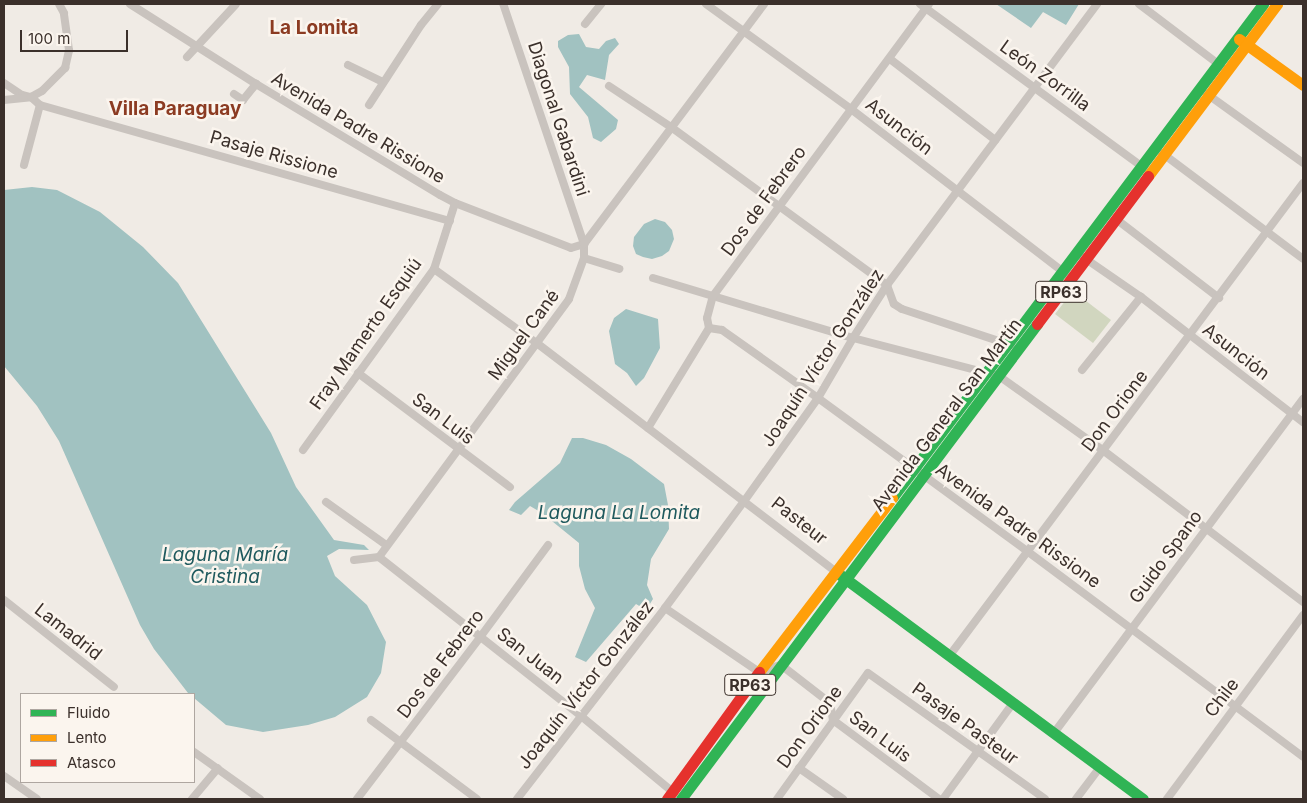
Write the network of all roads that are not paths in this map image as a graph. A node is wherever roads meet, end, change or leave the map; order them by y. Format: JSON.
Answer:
{"nodes":[{"id":1,"x":59,"y":4,"type":"edge"},
{"id":2,"x":130,"y":4,"type":"edge"},
{"id":3,"x":236,"y":4,"type":"edge"},
{"id":4,"x":438,"y":4,"type":"edge"},
{"id":5,"x":503,"y":4,"type":"edge"},
{"id":6,"x":601,"y":4,"type":"edge"},
{"id":7,"x":706,"y":4,"type":"edge"},
{"id":8,"x":764,"y":4,"type":"edge"},
{"id":9,"x":1096,"y":4,"type":"edge"},
{"id":10,"x":1139,"y":4,"type":"edge"},
{"id":11,"x":1263,"y":4,"type":"edge"},
{"id":12,"x":1277,"y":4,"type":"edge"},
{"id":13,"x":925,"y":5,"type":"edge"},
{"id":14,"x":585,"y":24,"type":"dead end"},
{"id":15,"x":743,"y":32,"type":"junction"},
{"id":16,"x":1242,"y":41,"type":"junction"},
{"id":17,"x":196,"y":45,"type":"junction"},
{"id":18,"x":187,"y":57,"type":"dead end"},
{"id":19,"x":890,"y":59,"type":"junction"},
{"id":20,"x":348,"y":65,"type":"dead end"},
{"id":21,"x":1222,"y":67,"type":"junction"},
{"id":22,"x":383,"y":82,"type":"junction"},
{"id":23,"x":4,"y":83,"type":"edge"},
{"id":24,"x":256,"y":84,"type":"junction"},
{"id":25,"x":1303,"y":85,"type":"edge"},
{"id":26,"x":610,"y":86,"type":"dead end"},
{"id":27,"x":1036,"y":87,"type":"junction"},
{"id":28,"x":1204,"y":91,"type":"junction"},
{"id":29,"x":234,"y":94,"type":"dead end"},
{"id":30,"x":31,"y":97,"type":"junction"},
{"id":31,"x":4,"y":100,"type":"edge"},
{"id":32,"x":40,"y":105,"type":"junction"},
{"id":33,"x":369,"y":105,"type":"dead end"},
{"id":34,"x":851,"y":109,"type":"junction"},
{"id":35,"x":671,"y":126,"type":"junction"},
{"id":36,"x":996,"y":140,"type":"junction"},
{"id":37,"x":1160,"y":152,"type":"junction"},
{"id":38,"x":1303,"y":164,"type":"edge"},
{"id":39,"x":24,"y":165,"type":"dead end"},
{"id":40,"x":1147,"y":169,"type":"junction"},
{"id":41,"x":1303,"y":183,"type":"edge"},
{"id":42,"x":957,"y":191,"type":"junction"},
{"id":43,"x":455,"y":203,"type":"junction"},
{"id":44,"x":779,"y":205,"type":"junction"},
{"id":45,"x":1116,"y":219,"type":"junction"},
{"id":46,"x":450,"y":221,"type":"junction"},
{"id":47,"x":1268,"y":232,"type":"junction"},
{"id":48,"x":584,"y":244,"type":"junction"},
{"id":49,"x":1081,"y":256,"type":"junction"},
{"id":50,"x":584,"y":258,"type":"junction"},
{"id":51,"x":1303,"y":259,"type":"edge"},
{"id":52,"x":434,"y":269,"type":"junction"},
{"id":53,"x":619,"y":269,"type":"dead end"},
{"id":54,"x":1067,"y":274,"type":"junction"},
{"id":55,"x":652,"y":278,"type":"dead end"},
{"id":56,"x":887,"y":286,"type":"junction"},
{"id":57,"x":713,"y":296,"type":"junction"},
{"id":58,"x":1141,"y":297,"type":"junction"},
{"id":59,"x":1219,"y":298,"type":"junction"},
{"id":60,"x":709,"y":328,"type":"junction"},
{"id":61,"x":1191,"y":336,"type":"junction"},
{"id":62,"x":853,"y":338,"type":"junction"},
{"id":63,"x":538,"y":344,"type":"junction"},
{"id":64,"x":1014,"y":348,"type":"junction"},
{"id":65,"x":1082,"y":370,"type":"dead end"},
{"id":66,"x":358,"y":373,"type":"junction"},
{"id":67,"x":986,"y":374,"type":"junction"},
{"id":68,"x":999,"y":376,"type":"junction"},
{"id":69,"x":818,"y":398,"type":"junction"},
{"id":70,"x":1303,"y":399,"type":"edge"},
{"id":71,"x":1292,"y":414,"type":"junction"},
{"id":72,"x":1303,"y":422,"type":"edge"},
{"id":73,"x":648,"y":428,"type":"junction"},
{"id":74,"x":303,"y":450,"type":"dead end"},
{"id":75,"x":458,"y":450,"type":"junction"},
{"id":76,"x":1104,"y":451,"type":"junction"},
{"id":77,"x":919,"y":472,"type":"junction"},
{"id":78,"x":510,"y":487,"type":"dead end"},
{"id":79,"x":745,"y":500,"type":"junction"},
{"id":80,"x":326,"y":502,"type":"dead end"},
{"id":81,"x":1206,"y":527,"type":"junction"},
{"id":82,"x":386,"y":545,"type":"junction"},
{"id":83,"x":548,"y":545,"type":"dead end"},
{"id":84,"x":1027,"y":550,"type":"junction"},
{"id":85,"x":379,"y":557,"type":"junction"},
{"id":86,"x":354,"y":560,"type":"dead end"},
{"id":87,"x":836,"y":572,"type":"junction"},
{"id":88,"x":845,"y":580,"type":"junction"},
{"id":89,"x":4,"y":600,"type":"edge"},
{"id":90,"x":1303,"y":602,"type":"edge"},
{"id":91,"x":665,"y":608,"type":"junction"},
{"id":92,"x":1303,"y":616,"type":"edge"},
{"id":93,"x":1132,"y":629,"type":"junction"},
{"id":94,"x":481,"y":636,"type":"junction"},
{"id":95,"x":950,"y":655,"type":"junction"},
{"id":96,"x":781,"y":665,"type":"junction"},
{"id":97,"x":759,"y":672,"type":"junction"},
{"id":98,"x":868,"y":673,"type":"joint"},
{"id":99,"x":114,"y":687,"type":"dead end"},
{"id":100,"x":1012,"y":703,"type":"junction"},
{"id":101,"x":1235,"y":706,"type":"junction"},
{"id":102,"x":581,"y":716,"type":"junction"},
{"id":103,"x":371,"y":720,"type":"dead end"},
{"id":104,"x":833,"y":720,"type":"junction"},
{"id":105,"x":1054,"y":734,"type":"junction"},
{"id":106,"x":402,"y":742,"type":"junction"},
{"id":107,"x":195,"y":753,"type":"edge"},
{"id":108,"x":978,"y":753,"type":"junction"},
{"id":109,"x":1303,"y":757,"type":"edge"},
{"id":110,"x":218,"y":768,"type":"junction"},
{"id":111,"x":799,"y":768,"type":"junction"},
{"id":112,"x":1099,"y":768,"type":"junction"},
{"id":113,"x":4,"y":776,"type":"edge"},
{"id":114,"x":675,"y":797,"type":"edge"},
{"id":115,"x":37,"y":799,"type":"edge"},
{"id":116,"x":192,"y":799,"type":"edge"},
{"id":117,"x":260,"y":799,"type":"edge"},
{"id":118,"x":357,"y":799,"type":"edge"},
{"id":119,"x":477,"y":799,"type":"edge"},
{"id":120,"x":518,"y":799,"type":"edge"},
{"id":121,"x":777,"y":799,"type":"edge"},
{"id":122,"x":843,"y":799,"type":"edge"},
{"id":123,"x":939,"y":799,"type":"edge"},
{"id":124,"x":943,"y":799,"type":"edge"},
{"id":125,"x":1045,"y":799,"type":"edge"},
{"id":126,"x":1076,"y":799,"type":"edge"},
{"id":127,"x":1143,"y":799,"type":"edge"},
{"id":128,"x":1167,"y":799,"type":"edge"}],
"edges":[{"from":1,"to":30,"type":"street"},
{"from":2,"to":17,"type":"street","name":"Avenida Padre Rissione"},
{"from":3,"to":17,"type":"street"},
{"from":4,"to":22,"type":"street"},
{"from":5,"to":48,"type":"street","name":"Diagonal Gabardini"},
{"from":6,"to":14,"type":"street"},
{"from":7,"to":15,"type":"street","name":"Asunción"},
{"from":8,"to":15,"type":"street"},
{"from":9,"to":27,"type":"street","name":"Joaquín Víctor González"},
{"from":10,"to":21,"type":"street"},
{"from":11,"to":16,"type":"main road","name":"Avenida General San Martín","number":"RP63"},
{"from":12,"to":16,"type":"main road","name":"Avenida General San Martín","number":"RP63"},
{"from":13,"to":19,"type":"street","name":"Dos de Febrero"},
{"from":13,"to":27,"type":"street","name":"León Zorrilla"},
{"from":15,"to":34,"type":"street","name":"Asunción"},
{"from":15,"to":35,"type":"street"},
{"from":16,"to":21,"type":"main road","name":"Avenida General San Martín","number":"RP63"},
{"from":16,"to":25,"type":"main road"},
{"from":17,"to":18,"type":"street"},
{"from":17,"to":24,"type":"street","name":"Avenida Padre Rissione"},
{"from":19,"to":34,"type":"street","name":"Dos de Febrero"},
{"from":19,"to":36,"type":"street"},
{"from":20,"to":22,"type":"street"},
{"from":21,"to":28,"type":"main road","name":"Avenida General San Martín","number":"RP63"},
{"from":22,"to":33,"type":"street"},
{"from":23,"to":30,"type":"street","name":"Pasaje Rissione"},
{"from":24,"to":29,"type":"street"},
{"from":24,"to":43,"type":"street","name":"Avenida Padre Rissione"},
{"from":26,"to":35,"type":"street"},
{"from":27,"to":36,"type":"street","name":"Joaquín Víctor González"},
{"from":27,"to":40,"type":"street","name":"León Zorrilla"},
{"from":28,"to":37,"type":"main road","name":"Avenida General San Martín","number":"RP63"},
{"from":28,"to":38,"type":"street"},
{"from":30,"to":31,"type":"street"},
{"from":30,"to":32,"type":"street","name":"Pasaje Rissione"},
{"from":32,"to":39,"type":"street"},
{"from":32,"to":46,"type":"street","name":"Pasaje Rissione"},
{"from":34,"to":42,"type":"street","name":"Asunción"},
{"from":34,"to":44,"type":"street","name":"Dos de Febrero"},
{"from":35,"to":44,"type":"street"},
{"from":35,"to":48,"type":"street"},
{"from":36,"to":42,"type":"street","name":"Joaquín Víctor González"},
{"from":37,"to":40,"type":"main road","name":"Avenida General San Martín","number":"RP63"},
{"from":37,"to":47,"type":"street"},
{"from":40,"to":45,"type":"main road","name":"Avenida General San Martín","number":"RP63"},
{"from":40,"to":49,"type":"main road","name":"Avenida General San Martín","number":"RP63"},
{"from":41,"to":47,"type":"street","name":"Don Orione"},
{"from":42,"to":54,"type":"street","name":"Asunción"},
{"from":42,"to":56,"type":"street","name":"Joaquín Víctor González"},
{"from":43,"to":46,"type":"street","name":"Fray Mamerto Esquiú"},
{"from":43,"to":48,"type":"street","name":"Avenida Padre Rissione"},
{"from":44,"to":56,"type":"street"},
{"from":44,"to":57,"type":"street","name":"Dos de Febrero"},
{"from":45,"to":49,"type":"main road","name":"Avenida General San Martín","number":"RP63"},
{"from":45,"to":59,"type":"street"},
{"from":46,"to":52,"type":"street","name":"Fray Mamerto Esquiú"},
{"from":47,"to":51,"type":"street"},
{"from":47,"to":59,"type":"street","name":"Don Orione"},
{"from":48,"to":50,"type":"street","name":"Miguel Cané"},
{"from":49,"to":54,"type":"main road","name":"Avenida General San Martín","number":"RP63"},
{"from":49,"to":58,"type":"street","name":"Asunción"},
{"from":50,"to":53,"type":"street"},
{"from":50,"to":63,"type":"street","name":"Miguel Cané"},
{"from":52,"to":63,"type":"street","name":"Pasteur"},
{"from":52,"to":66,"type":"street","name":"Fray Mamerto Esquiú"},
{"from":54,"to":64,"type":"main road","name":"Avenida General San Martín","number":"RP63"},
{"from":55,"to":57,"type":"street"},
{"from":56,"to":62,"type":"street","name":"Joaquín Víctor González"},
{"from":56,"to":64,"type":"street"},
{"from":57,"to":60,"type":"street","name":"Dos de Febrero"},
{"from":57,"to":62,"type":"street"},
{"from":58,"to":61,"type":"street","name":"Asunción"},
{"from":58,"to":65,"type":"street"},
{"from":59,"to":61,"type":"street","name":"Don Orione"},
{"from":60,"to":69,"type":"street","name":"Avenida Padre Rissione"},
{"from":60,"to":73,"type":"street","name":"Dos de Febrero"},
{"from":61,"to":71,"type":"street","name":"Asunción"},
{"from":61,"to":76,"type":"street","name":"Don Orione"},
{"from":62,"to":67,"type":"street"},
{"from":62,"to":69,"type":"street","name":"Joaquín Víctor González"},
{"from":63,"to":73,"type":"street","name":"Pasteur"},
{"from":63,"to":75,"type":"street","name":"Miguel Cané"},
{"from":64,"to":67,"type":"main road","name":"Avenida General San Martín","number":"RP63"},
{"from":64,"to":68,"type":"main road","name":"Avenida General San Martín","number":"RP63"},
{"from":66,"to":74,"type":"street","name":"Fray Mamerto Esquiú"},
{"from":66,"to":75,"type":"street","name":"San Luis"},
{"from":67,"to":68,"type":"street"},
{"from":67,"to":77,"type":"main road","name":"Avenida General San Martín","number":"RP63"},
{"from":68,"to":76,"type":"street"},
{"from":68,"to":77,"type":"main road","name":"Avenida General San Martín","number":"RP63"},
{"from":69,"to":77,"type":"street","name":"Avenida Padre Rissione"},
{"from":69,"to":79,"type":"street","name":"Joaquín Víctor González"},
{"from":70,"to":71,"type":"street","name":"Guido Spano"},
{"from":71,"to":72,"type":"street","name":"Asunción"},
{"from":71,"to":81,"type":"street","name":"Guido Spano"},
{"from":73,"to":79,"type":"street","name":"Pasteur"},
{"from":75,"to":78,"type":"street","name":"San Luis"},
{"from":75,"to":82,"type":"street","name":"Miguel Cané"},
{"from":76,"to":81,"type":"street"},
{"from":76,"to":84,"type":"street","name":"Don Orione"},
{"from":77,"to":84,"type":"street","name":"Avenida Padre Rissione"},
{"from":77,"to":87,"type":"main road","name":"Avenida General San Martín","number":"RP63"},
{"from":77,"to":88,"type":"main road","name":"Avenida General San Martín","number":"RP63"},
{"from":79,"to":87,"type":"street","name":"Pasteur"},
{"from":79,"to":91,"type":"street","name":"Joaquín Víctor González"},
{"from":80,"to":82,"type":"street"},
{"from":81,"to":90,"type":"street"},
{"from":81,"to":93,"type":"street","name":"Guido Spano"},
{"from":82,"to":85,"type":"street","name":"Miguel Cané"},
{"from":83,"to":94,"type":"street","name":"Dos de Febrero"},
{"from":84,"to":93,"type":"street","name":"Avenida Padre Rissione"},
{"from":84,"to":95,"type":"street","name":"Don Orione"},
{"from":85,"to":86,"type":"street"},
{"from":85,"to":94,"type":"street","name":"San Juan"},
{"from":87,"to":88,"type":"main road","name":"Pasteur"},
{"from":87,"to":97,"type":"main road","name":"Avenida General San Martín","number":"RP63"},
{"from":88,"to":95,"type":"main road","name":"Pasteur"},
{"from":88,"to":96,"type":"main road","name":"Avenida General San Martín","number":"RP63"},
{"from":89,"to":99,"type":"street","name":"Lamadrid"},
{"from":91,"to":97,"type":"street"},
{"from":91,"to":102,"type":"street","name":"Joaquín Víctor González"},
{"from":92,"to":101,"type":"street","name":"Chile"},
{"from":93,"to":101,"type":"street","name":"Avenida Padre Rissione"},
{"from":93,"to":105,"type":"street","name":"Guido Spano"},
{"from":94,"to":102,"type":"street","name":"San Juan"},
{"from":94,"to":106,"type":"street","name":"Dos de Febrero"},
{"from":95,"to":100,"type":"main road","name":"Pasteur"},
{"from":96,"to":97,"type":"street"},
{"from":96,"to":104,"type":"street","name":"San Luis"},
{"from":96,"to":114,"type":"main road","name":"Avenida General San Martín","number":"RP63"},
{"from":97,"to":114,"type":"main road","name":"Avenida General San Martín","number":"RP63"},
{"from":98,"to":104,"type":"street","name":"Don Orione"},
{"from":98,"to":108,"type":"street","name":"Pasaje Pasteur"},
{"from":100,"to":105,"type":"main road","name":"Pasteur"},
{"from":100,"to":108,"type":"street"},
{"from":101,"to":109,"type":"street","name":"Avenida Padre Rissione"},
{"from":101,"to":128,"type":"street","name":"Chile"},
{"from":102,"to":114,"type":"street","name":"San Juan"},
{"from":102,"to":120,"type":"street","name":"Joaquín Víctor González"},
{"from":103,"to":106,"type":"street"},
{"from":104,"to":111,"type":"street","name":"Don Orione"},
{"from":104,"to":123,"type":"street","name":"San Luis"},
{"from":105,"to":112,"type":"main road","name":"Pasteur"},
{"from":106,"to":118,"type":"street","name":"Dos de Febrero"},
{"from":106,"to":119,"type":"street"},
{"from":107,"to":110,"type":"street"},
{"from":108,"to":124,"type":"street"},
{"from":108,"to":125,"type":"street","name":"Pasaje Pasteur"},
{"from":110,"to":116,"type":"street"},
{"from":110,"to":117,"type":"street"},
{"from":111,"to":121,"type":"street","name":"Don Orione"},
{"from":111,"to":122,"type":"street"},
{"from":112,"to":126,"type":"street"},
{"from":112,"to":127,"type":"main road","name":"Pasteur"},
{"from":113,"to":115,"type":"street"}]}
